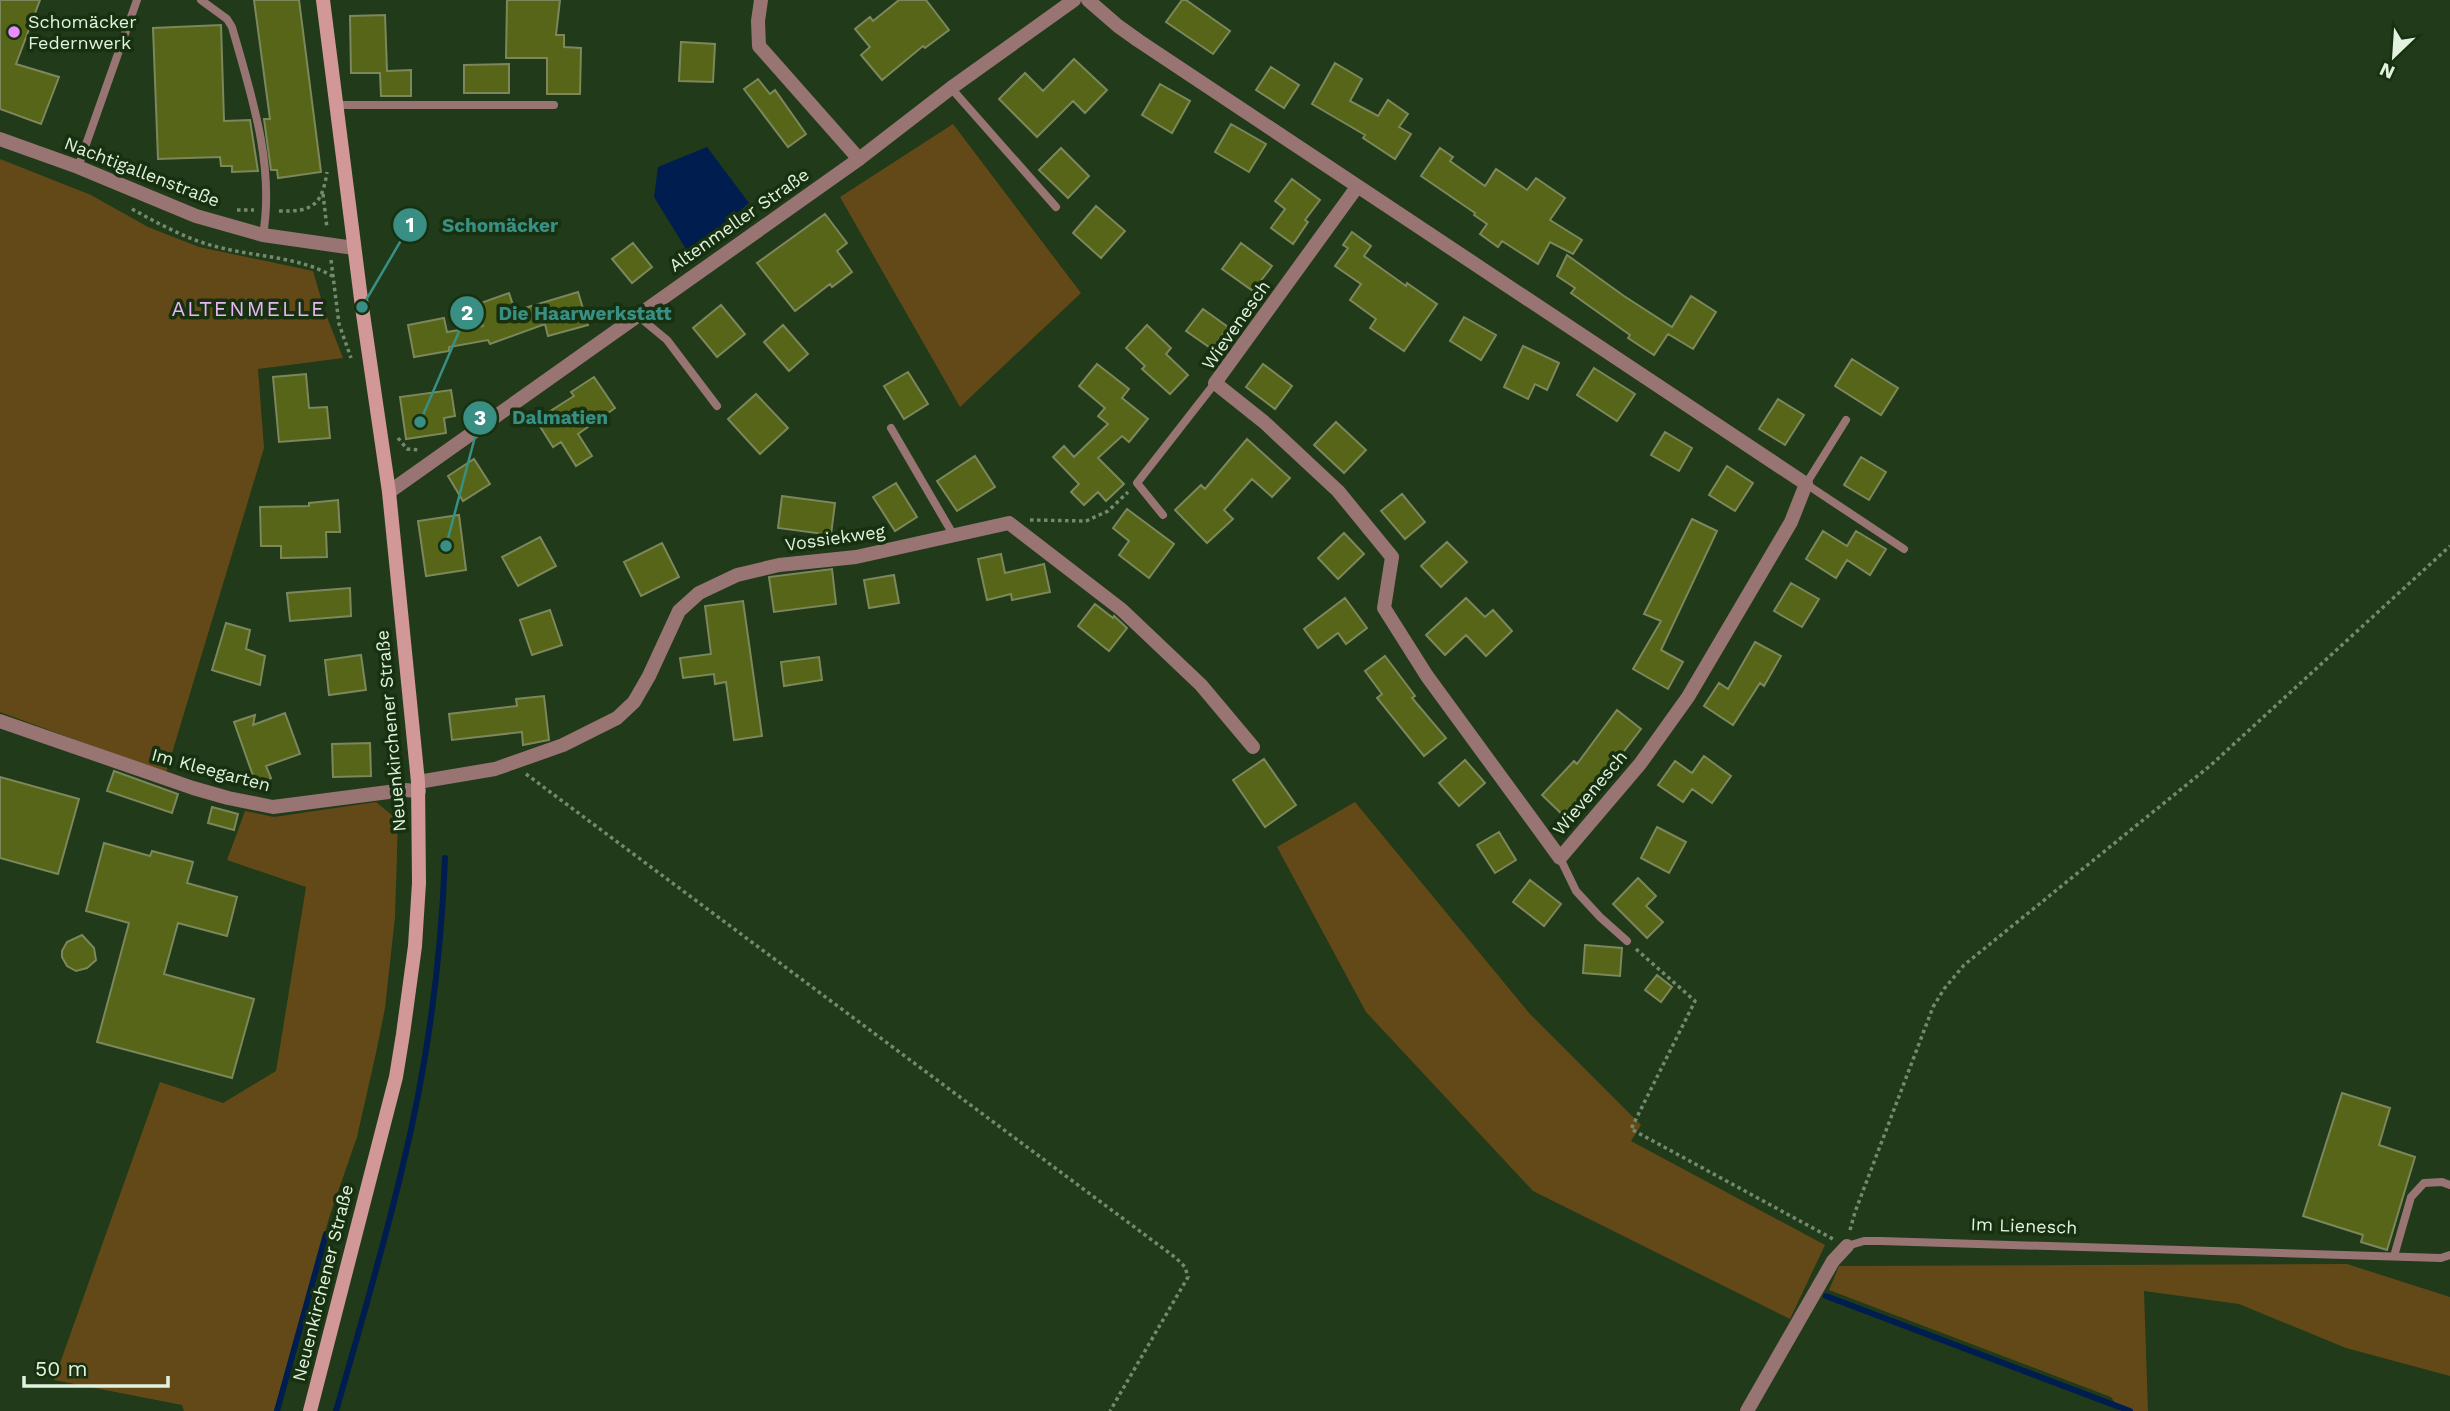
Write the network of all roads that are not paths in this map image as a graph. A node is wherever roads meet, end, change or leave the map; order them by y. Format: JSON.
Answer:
{"nodes":[{"id":1,"x":137,"y":0,"type":"edge"},
{"id":2,"x":201,"y":0,"type":"edge"},
{"id":3,"x":323,"y":0,"type":"edge"},
{"id":4,"x":761,"y":0,"type":"edge"},
{"id":5,"x":1074,"y":0,"type":"edge"},
{"id":6,"x":1088,"y":0,"type":"edge"},
{"id":7,"x":951,"y":88,"type":"junction"},
{"id":8,"x":336,"y":105,"type":"junction"},
{"id":9,"x":554,"y":105,"type":"dead end"},
{"id":10,"x":0,"y":139,"type":"edge"},
{"id":11,"x":859,"y":159,"type":"junction"},
{"id":12,"x":78,"y":167,"type":"junction"},
{"id":13,"x":1357,"y":187,"type":"junction"},
{"id":14,"x":1056,"y":207,"type":"dead end"},
{"id":15,"x":263,"y":235,"type":"junction"},
{"id":16,"x":358,"y":240,"type":"junction"},
{"id":17,"x":638,"y":316,"type":"junction"},
{"id":18,"x":1215,"y":383,"type":"junction"},
{"id":19,"x":717,"y":406,"type":"dead end"},
{"id":20,"x":1846,"y":420,"type":"dead end"},
{"id":21,"x":891,"y":428,"type":"dead end"},
{"id":22,"x":1806,"y":484,"type":"junction"},
{"id":23,"x":388,"y":492,"type":"junction"},
{"id":24,"x":1163,"y":515,"type":"dead end"},
{"id":25,"x":954,"y":536,"type":"junction"},
{"id":26,"x":1904,"y":549,"type":"dead end"},
{"id":27,"x":0,"y":721,"type":"edge"},
{"id":28,"x":1253,"y":747,"type":"dead end"},
{"id":29,"x":419,"y":787,"type":"junction"},
{"id":30,"x":1560,"y":858,"type":"junction"},
{"id":31,"x":1627,"y":941,"type":"road end"},
{"id":32,"x":2450,"y":1185,"type":"edge"},
{"id":33,"x":1847,"y":1246,"type":"joint"},
{"id":34,"x":2450,"y":1255,"type":"edge"},
{"id":35,"x":2394,"y":1256,"type":"junction"},
{"id":36,"x":310,"y":1411,"type":"edge"},
{"id":37,"x":1746,"y":1411,"type":"edge"}],
"edges":[{"from":1,"to":12,"type":"lane"},
{"from":2,"to":15,"type":"lane"},
{"from":3,"to":8,"type":"main road","name":"Neuenkirchener Straße"},
{"from":4,"to":11,"type":"street"},
{"from":5,"to":7,"type":"street","name":"Altenmeller Straße"},
{"from":6,"to":13,"type":"street"},
{"from":7,"to":11,"type":"street","name":"Altenmeller Straße"},
{"from":7,"to":14,"type":"lane"},
{"from":8,"to":9,"type":"lane"},
{"from":8,"to":16,"type":"main road","name":"Neuenkirchener Straße"},
{"from":10,"to":12,"type":"street","name":"Nachtigallenstraße"},
{"from":11,"to":17,"type":"street","name":"Altenmeller Straße"},
{"from":12,"to":15,"type":"street","name":"Nachtigallenstraße"},
{"from":13,"to":18,"type":"street","name":"Wievenesch"},
{"from":13,"to":22,"type":"street"},
{"from":15,"to":16,"type":"street","name":"Nachtigallenstraße"},
{"from":16,"to":23,"type":"main road","name":"Neuenkirchener Straße"},
{"from":17,"to":19,"type":"lane"},
{"from":17,"to":23,"type":"street","name":"Altenmeller Straße"},
{"from":18,"to":24,"type":"lane"},
{"from":18,"to":30,"type":"street","name":"Wievenesch"},
{"from":20,"to":22,"type":"lane"},
{"from":21,"to":25,"type":"lane"},
{"from":22,"to":26,"type":"lane"},
{"from":22,"to":30,"type":"street","name":"Wievenesch"},
{"from":23,"to":29,"type":"main road","name":"Neuenkirchener Straße"},
{"from":25,"to":28,"type":"street","name":"Vossiekweg"},
{"from":25,"to":29,"type":"street","name":"Vossiekweg"},
{"from":27,"to":29,"type":"street","name":"Im Kleegarten"},
{"from":29,"to":36,"type":"main road","name":"Neuenkirchener Straße"},
{"from":30,"to":31,"type":"lane"},
{"from":32,"to":35,"type":"lane"},
{"from":33,"to":35,"type":"lane","name":"Im Lienesch"},
{"from":33,"to":37,"type":"street"},
{"from":34,"to":35,"type":"lane","name":"Im Lienesch"}]}
